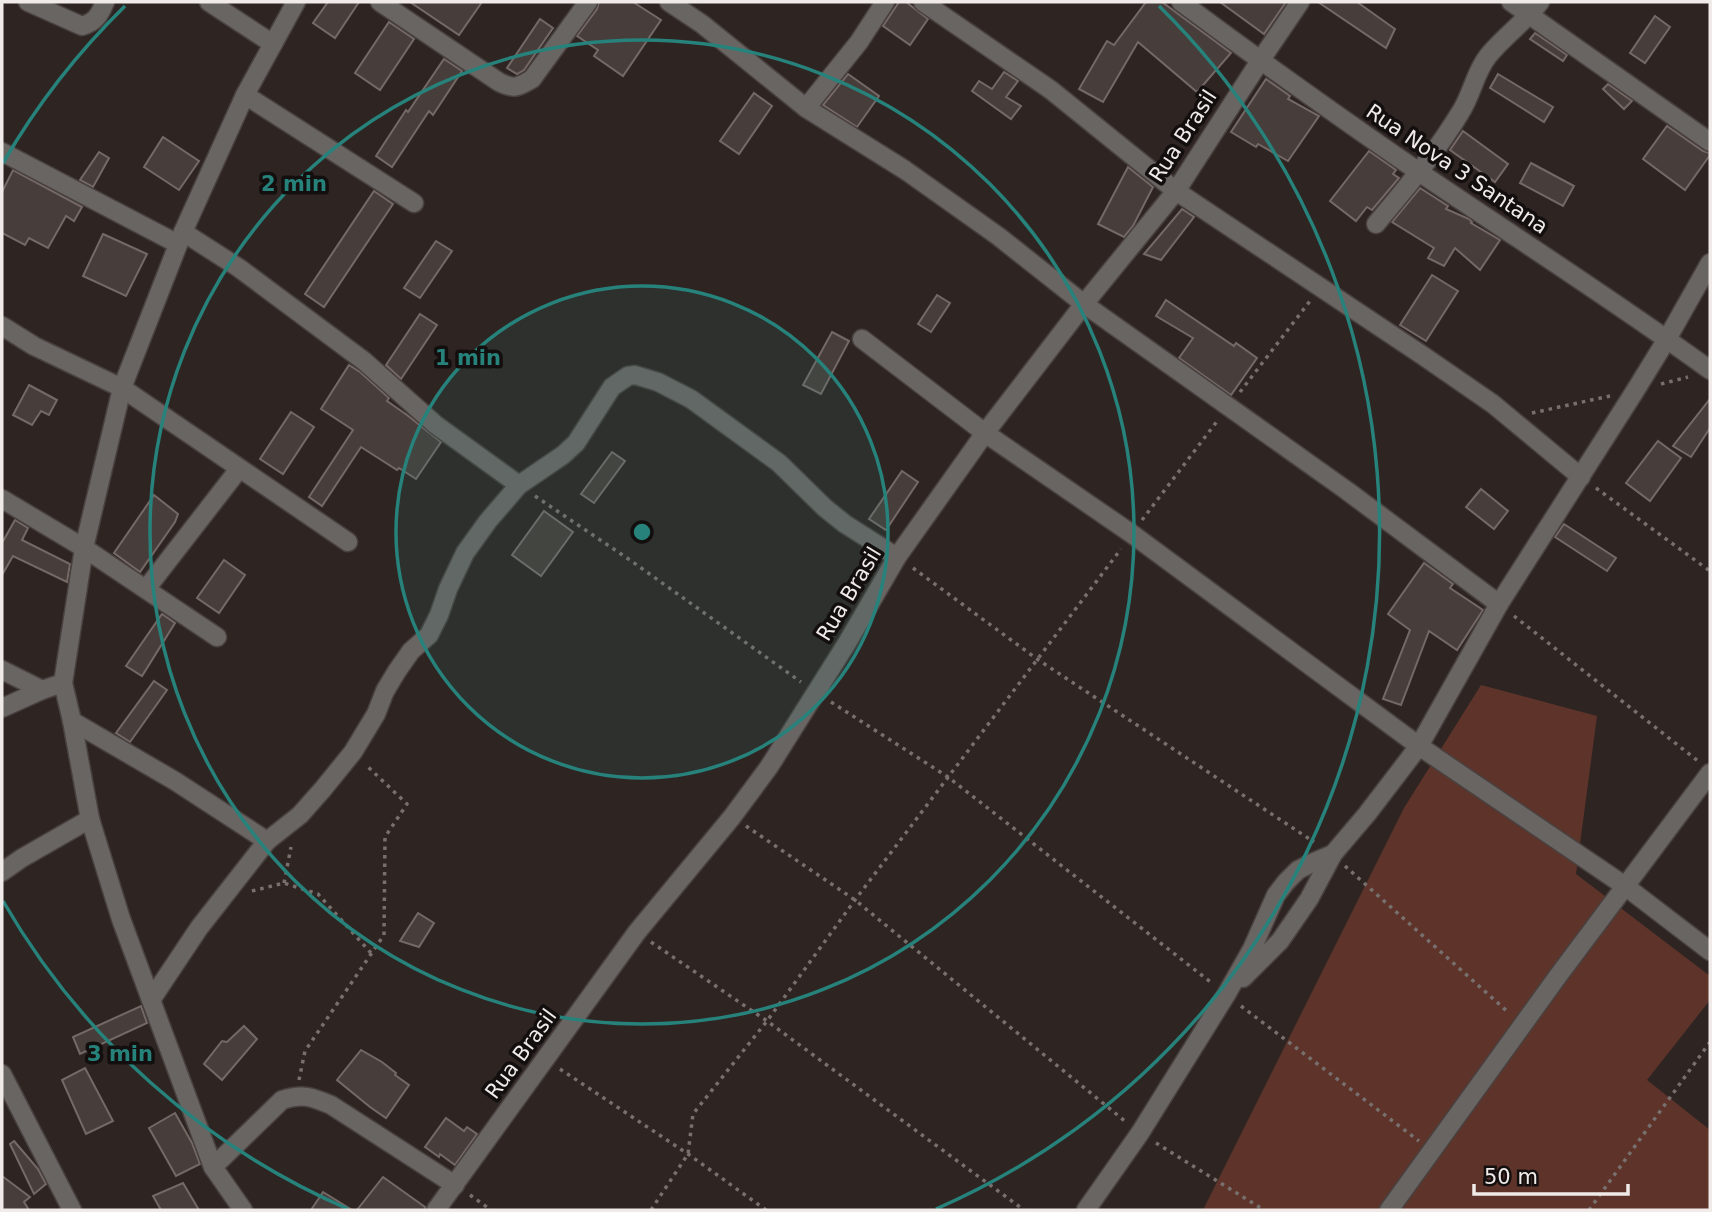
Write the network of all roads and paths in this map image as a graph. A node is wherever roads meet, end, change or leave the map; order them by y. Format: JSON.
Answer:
{"nodes":[{"id":1,"x":28,"y":2,"type":"edge"},
{"id":2,"x":106,"y":2,"type":"edge"},
{"id":3,"x":209,"y":2,"type":"edge"},
{"id":4,"x":296,"y":2,"type":"edge"},
{"id":5,"x":380,"y":2,"type":"edge"},
{"id":6,"x":588,"y":2,"type":"edge"},
{"id":7,"x":669,"y":2,"type":"edge"},
{"id":8,"x":885,"y":2,"type":"edge"},
{"id":9,"x":923,"y":2,"type":"edge"},
{"id":10,"x":1181,"y":2,"type":"edge"},
{"id":11,"x":1300,"y":2,"type":"edge"},
{"id":12,"x":1511,"y":2,"type":"edge"},
{"id":13,"x":1536,"y":8,"type":"edge"},
{"id":14,"x":273,"y":44,"type":"junction"},
{"id":15,"x":1260,"y":61,"type":"junction"},
{"id":16,"x":245,"y":95,"type":"junction"},
{"id":17,"x":806,"y":108,"type":"junction"},
{"id":18,"x":1710,"y":142,"type":"edge"},
{"id":19,"x":2,"y":152,"type":"edge"},
{"id":20,"x":1419,"y":172,"type":"junction"},
{"id":21,"x":1176,"y":191,"type":"junction"},
{"id":22,"x":414,"y":203,"type":"dead end"},
{"id":23,"x":1376,"y":224,"type":"dead end"},
{"id":24,"x":180,"y":238,"type":"junction"},
{"id":25,"x":1710,"y":263,"type":"edge"},
{"id":26,"x":1320,"y":288,"type":"junction"},
{"id":27,"x":1084,"y":304,"type":"junction"},
{"id":28,"x":2,"y":326,"type":"edge"},
{"id":29,"x":862,"y":339,"type":"dead end"},
{"id":30,"x":1667,"y":339,"type":"junction"},
{"id":31,"x":1710,"y":370,"type":"edge"},
{"id":32,"x":122,"y":388,"type":"junction"},
{"id":33,"x":1228,"y":407,"type":"junction"},
{"id":34,"x":985,"y":433,"type":"junction"},
{"id":35,"x":239,"y":469,"type":"junction"},
{"id":36,"x":1581,"y":477,"type":"junction"},
{"id":37,"x":519,"y":485,"type":"junction"},
{"id":38,"x":2,"y":499,"type":"edge"},
{"id":39,"x":1132,"y":534,"type":"junction"},
{"id":40,"x":348,"y":542,"type":"dead end"},
{"id":41,"x":84,"y":548,"type":"junction"},
{"id":42,"x":897,"y":557,"type":"junction"},
{"id":43,"x":1710,"y":571,"type":"edge"},
{"id":44,"x":146,"y":589,"type":"junction"},
{"id":45,"x":1499,"y":604,"type":"junction"},
{"id":46,"x":217,"y":637,"type":"dead end"},
{"id":47,"x":1037,"y":659,"type":"junction"},
{"id":48,"x":2,"y":670,"type":"edge"},
{"id":49,"x":63,"y":683,"type":"junction"},
{"id":50,"x":42,"y":691,"type":"junction"},
{"id":51,"x":815,"y":692,"type":"junction"},
{"id":52,"x":2,"y":708,"type":"edge"},
{"id":53,"x":72,"y":721,"type":"junction"},
{"id":54,"x":1419,"y":746,"type":"junction"},
{"id":55,"x":353,"y":752,"type":"junction"},
{"id":56,"x":1705,"y":768,"type":"edge"},
{"id":57,"x":948,"y":777,"type":"junction"},
{"id":58,"x":300,"y":815,"type":"junction"},
{"id":59,"x":732,"y":817,"type":"junction"},
{"id":60,"x":90,"y":819,"type":"junction"},
{"id":61,"x":267,"y":841,"type":"junction"},
{"id":62,"x":1333,"y":854,"type":"junction"},
{"id":63,"x":2,"y":872,"type":"edge"},
{"id":64,"x":284,"y":883,"type":"junction"},
{"id":65,"x":1625,"y":887,"type":"junction"},
{"id":66,"x":222,"y":899,"type":"junction"},
{"id":67,"x":855,"y":900,"type":"junction"},
{"id":68,"x":637,"y":932,"type":"junction"},
{"id":69,"x":1710,"y":951,"type":"edge"},
{"id":70,"x":371,"y":953,"type":"junction"},
{"id":71,"x":1226,"y":995,"type":"junction"},
{"id":72,"x":151,"y":1000,"type":"junction"},
{"id":73,"x":767,"y":1021,"type":"junction"},
{"id":74,"x":1523,"y":1026,"type":"junction"},
{"id":75,"x":1710,"y":1042,"type":"edge"},
{"id":76,"x":544,"y":1059,"type":"junction"},
{"id":77,"x":2,"y":1074,"type":"edge"},
{"id":78,"x":296,"y":1096,"type":"junction"},
{"id":79,"x":1140,"y":1133,"type":"junction"},
{"id":80,"x":1432,"y":1151,"type":"junction"},
{"id":81,"x":688,"y":1154,"type":"junction"},
{"id":82,"x":213,"y":1167,"type":"junction"},
{"id":83,"x":456,"y":1185,"type":"junction"},
{"id":84,"x":72,"y":1210,"type":"edge"},
{"id":85,"x":243,"y":1210,"type":"edge"},
{"id":86,"x":436,"y":1210,"type":"edge"},
{"id":87,"x":491,"y":1210,"type":"edge"},
{"id":88,"x":651,"y":1210,"type":"edge"},
{"id":89,"x":766,"y":1210,"type":"edge"},
{"id":90,"x":1024,"y":1210,"type":"edge"},
{"id":91,"x":1086,"y":1210,"type":"edge"},
{"id":92,"x":1264,"y":1210,"type":"edge"},
{"id":93,"x":1389,"y":1210,"type":"edge"},
{"id":94,"x":1589,"y":1210,"type":"edge"}],
"edges":[{"from":1,"to":2,"type":"street"},
{"from":3,"to":14,"type":"street"},
{"from":4,"to":14,"type":"street"},
{"from":5,"to":6,"type":"street"},
{"from":7,"to":17,"type":"street"},
{"from":8,"to":17,"type":"street"},
{"from":9,"to":21,"type":"street"},
{"from":10,"to":15,"type":"street","name":"Rua Nova 3 Santana"},
{"from":11,"to":15,"type":"street","name":"Rua Brasil"},
{"from":12,"to":13,"type":"street"},
{"from":13,"to":18,"type":"street"},
{"from":13,"to":20,"type":"street"},
{"from":14,"to":16,"type":"street"},
{"from":15,"to":20,"type":"street","name":"Rua Nova 3 Santana"},
{"from":15,"to":21,"type":"street","name":"Rua Brasil"},
{"from":16,"to":22,"type":"street"},
{"from":16,"to":24,"type":"street"},
{"from":17,"to":27,"type":"street"},
{"from":19,"to":24,"type":"street"},
{"from":20,"to":23,"type":"street"},
{"from":20,"to":30,"type":"street","name":"Rua Nova 3 Santana"},
{"from":21,"to":26,"type":"street"},
{"from":21,"to":27,"type":"street","name":"Rua Brasil"},
{"from":24,"to":32,"type":"street"},
{"from":24,"to":37,"type":"street"},
{"from":25,"to":30,"type":"street"},
{"from":26,"to":33,"type":"path"},
{"from":26,"to":36,"type":"street"},
{"from":27,"to":33,"type":"street"},
{"from":27,"to":34,"type":"street","name":"Rua Brasil"},
{"from":28,"to":32,"type":"street"},
{"from":29,"to":34,"type":"street"},
{"from":30,"to":31,"type":"street","name":"Rua Nova 3 Santana"},
{"from":30,"to":36,"type":"street"},
{"from":32,"to":35,"type":"street"},
{"from":32,"to":41,"type":"street"},
{"from":33,"to":39,"type":"path"},
{"from":33,"to":45,"type":"street"},
{"from":34,"to":39,"type":"street"},
{"from":34,"to":42,"type":"street","name":"Rua Brasil"},
{"from":35,"to":40,"type":"street"},
{"from":35,"to":44,"type":"street"},
{"from":36,"to":43,"type":"path"},
{"from":36,"to":45,"type":"street"},
{"from":37,"to":42,"type":"street"},
{"from":37,"to":51,"type":"path"},
{"from":37,"to":55,"type":"street"},
{"from":38,"to":41,"type":"street"},
{"from":39,"to":47,"type":"path"},
{"from":39,"to":54,"type":"street"},
{"from":41,"to":44,"type":"street"},
{"from":41,"to":49,"type":"street"},
{"from":42,"to":47,"type":"path"},
{"from":42,"to":51,"type":"street","name":"Rua Brasil"},
{"from":44,"to":46,"type":"street"},
{"from":45,"to":54,"type":"street"},
{"from":45,"to":56,"type":"path"},
{"from":47,"to":57,"type":"path"},
{"from":47,"to":62,"type":"path"},
{"from":48,"to":50,"type":"street"},
{"from":49,"to":50,"type":"street"},
{"from":49,"to":53,"type":"street"},
{"from":50,"to":52,"type":"street"},
{"from":51,"to":57,"type":"path"},
{"from":51,"to":59,"type":"street","name":"Rua Brasil"},
{"from":53,"to":60,"type":"street"},
{"from":53,"to":61,"type":"street"},
{"from":54,"to":62,"type":"street"},
{"from":54,"to":65,"type":"street"},
{"from":55,"to":58,"type":"street"},
{"from":55,"to":70,"type":"path"},
{"from":56,"to":65,"type":"street"},
{"from":57,"to":67,"type":"path"},
{"from":57,"to":71,"type":"path"},
{"from":58,"to":61,"type":"street"},
{"from":58,"to":64,"type":"path"},
{"from":59,"to":67,"type":"path"},
{"from":59,"to":68,"type":"street","name":"Rua Brasil"},
{"from":60,"to":63,"type":"street"},
{"from":60,"to":72,"type":"street"},
{"from":61,"to":66,"type":"street"},
{"from":62,"to":71,"type":"street"},
{"from":62,"to":71,"type":"street"},
{"from":62,"to":74,"type":"path"},
{"from":64,"to":66,"type":"path"},
{"from":64,"to":70,"type":"path"},
{"from":65,"to":69,"type":"street"},
{"from":65,"to":74,"type":"street"},
{"from":66,"to":72,"type":"street"},
{"from":67,"to":73,"type":"path"},
{"from":67,"to":79,"type":"path"},
{"from":68,"to":73,"type":"path"},
{"from":68,"to":76,"type":"street","name":"Rua Brasil"},
{"from":70,"to":78,"type":"path"},
{"from":71,"to":79,"type":"street"},
{"from":71,"to":80,"type":"path"},
{"from":72,"to":82,"type":"street"},
{"from":73,"to":81,"type":"path"},
{"from":73,"to":90,"type":"path"},
{"from":74,"to":80,"type":"street"},
{"from":75,"to":94,"type":"path"},
{"from":76,"to":81,"type":"path"},
{"from":76,"to":83,"type":"street","name":"Rua Brasil"},
{"from":77,"to":84,"type":"street"},
{"from":78,"to":82,"type":"street"},
{"from":78,"to":83,"type":"street"},
{"from":79,"to":91,"type":"street"},
{"from":79,"to":92,"type":"path"},
{"from":80,"to":93,"type":"street"},
{"from":81,"to":88,"type":"path"},
{"from":81,"to":89,"type":"path"},
{"from":82,"to":85,"type":"street"},
{"from":83,"to":86,"type":"street","name":"Rua Brasil"},
{"from":83,"to":87,"type":"path"}]}
